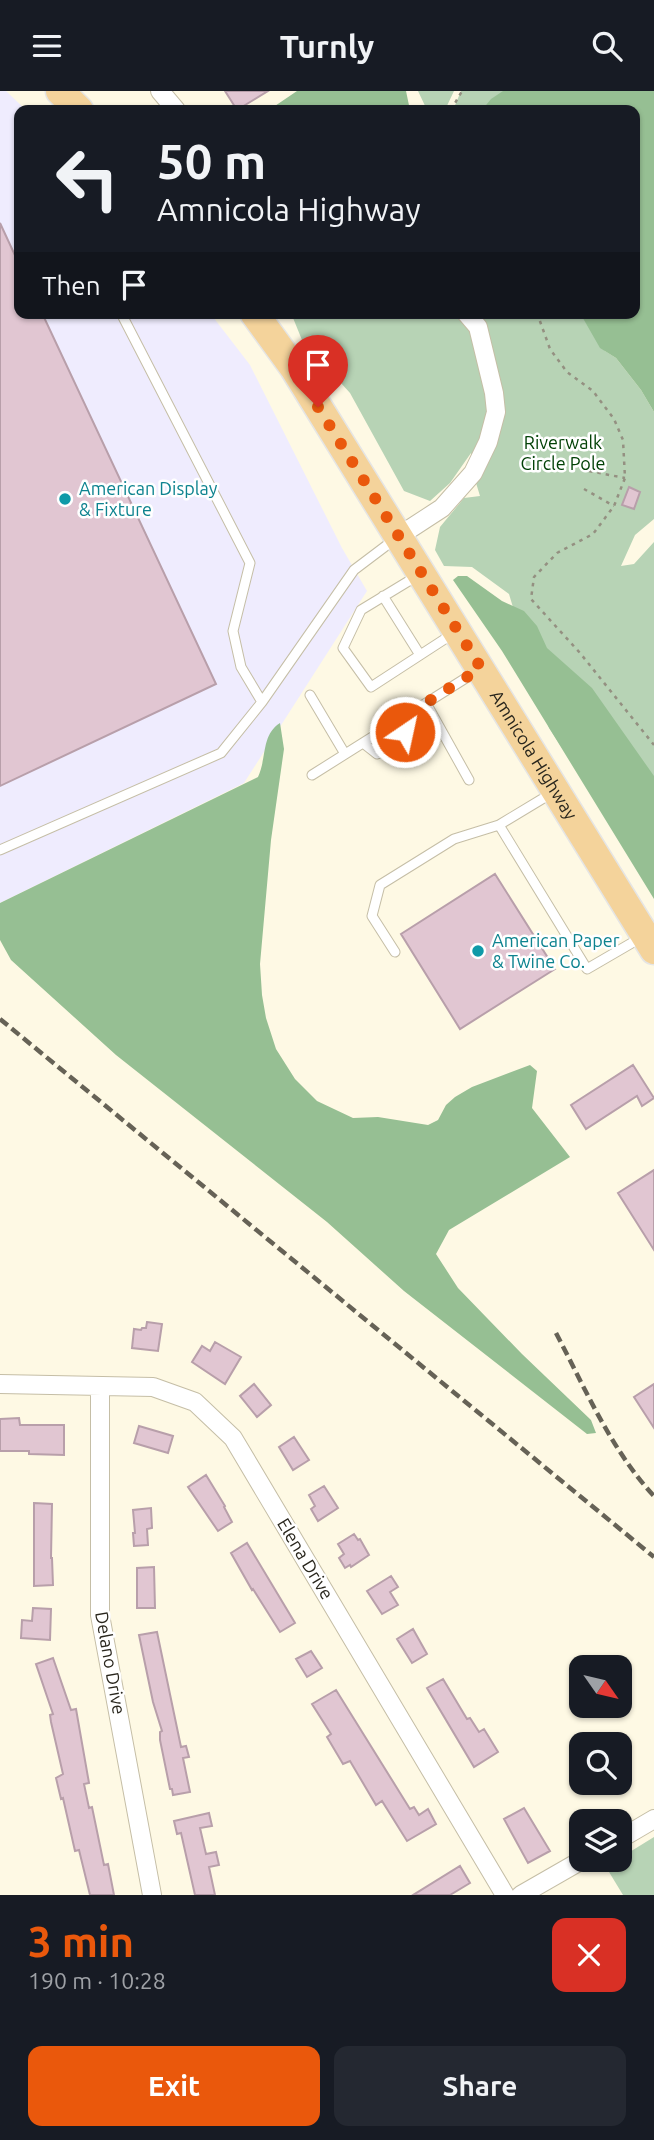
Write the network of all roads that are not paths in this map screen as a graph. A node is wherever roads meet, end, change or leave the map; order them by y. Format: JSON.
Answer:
{"nodes":[{"id":1,"x":60,"y":91,"type":"edge"},
{"id":2,"x":160,"y":91,"type":"edge"},
{"id":3,"x":74,"y":105,"type":"edge"},
{"id":4,"x":172,"y":105,"type":"edge"},
{"id":5,"x":124,"y":319,"type":"edge"},
{"id":6,"x":258,"y":319,"type":"edge"},
{"id":7,"x":471,"y":319,"type":"edge"},
{"id":8,"x":399,"y":536,"type":"junction"},
{"id":9,"x":422,"y":573,"type":"junction"},
{"id":10,"x":383,"y":596,"type":"junction"},
{"id":11,"x":457,"y":631,"type":"junction"},
{"id":12,"x":420,"y":655,"type":"junction"},
{"id":13,"x":481,"y":668,"type":"junction"},
{"id":14,"x":310,"y":695,"type":"dead end"},
{"id":15,"x":262,"y":702,"type":"junction"},
{"id":16,"x":426,"y":703,"type":"junction"},
{"id":17,"x":407,"y":715,"type":"junction"},
{"id":18,"x":401,"y":741,"type":"dead end"},
{"id":19,"x":363,"y":743,"type":"junction"},
{"id":20,"x":387,"y":751,"type":"dead end"},
{"id":21,"x":345,"y":754,"type":"junction"},
{"id":22,"x":312,"y":775,"type":"dead end"},
{"id":23,"x":469,"y":779,"type":"dead end"},
{"id":24,"x":556,"y":790,"type":"junction"},
{"id":25,"x":499,"y":825,"type":"junction"},
{"id":26,"x":0,"y":850,"type":"edge"},
{"id":27,"x":649,"y":943,"type":"edge"},
{"id":28,"x":395,"y":952,"type":"dead end"},
{"id":29,"x":0,"y":1384,"type":"edge"},
{"id":30,"x":100,"y":1386,"type":"junction"},
{"id":31,"x":654,"y":1819,"type":"edge"},
{"id":32,"x":632,"y":1832,"type":"edge"},
{"id":33,"x":569,"y":1867,"type":"edge"},
{"id":34,"x":152,"y":1895,"type":"edge"},
{"id":35,"x":506,"y":1895,"type":"edge"},
{"id":36,"x":521,"y":1895,"type":"edge"}],
"edges":[{"from":1,"to":3,"type":"main road"},
{"from":2,"to":4,"type":"street"},
{"from":5,"to":15,"type":"lane"},
{"from":6,"to":8,"type":"main road","name":"Amnicola Highway"},
{"from":7,"to":8,"type":"street"},
{"from":8,"to":9,"type":"main road","name":"Amnicola Highway"},
{"from":8,"to":15,"type":"lane"},
{"from":9,"to":10,"type":"lane"},
{"from":9,"to":11,"type":"main road","name":"Amnicola Highway"},
{"from":10,"to":12,"type":"lane"},
{"from":10,"to":12,"type":"lane"},
{"from":11,"to":12,"type":"lane"},
{"from":11,"to":13,"type":"main road","name":"Amnicola Highway"},
{"from":13,"to":16,"type":"lane"},
{"from":13,"to":24,"type":"main road","name":"Amnicola Highway"},
{"from":14,"to":21,"type":"lane"},
{"from":15,"to":26,"type":"lane"},
{"from":16,"to":17,"type":"lane"},
{"from":16,"to":23,"type":"lane"},
{"from":17,"to":18,"type":"lane"},
{"from":17,"to":19,"type":"lane"},
{"from":19,"to":20,"type":"lane"},
{"from":19,"to":21,"type":"lane"},
{"from":21,"to":22,"type":"lane"},
{"from":24,"to":25,"type":"lane"},
{"from":24,"to":27,"type":"main road","name":"Amnicola Highway"},
{"from":25,"to":27,"type":"lane"},
{"from":25,"to":28,"type":"lane"},
{"from":29,"to":30,"type":"street","name":"Elena Drive"},
{"from":30,"to":34,"type":"street","name":"Delano Drive"},
{"from":30,"to":35,"type":"street","name":"Elena Drive"},
{"from":31,"to":32,"type":"street"},
{"from":33,"to":36,"type":"street"}]}
